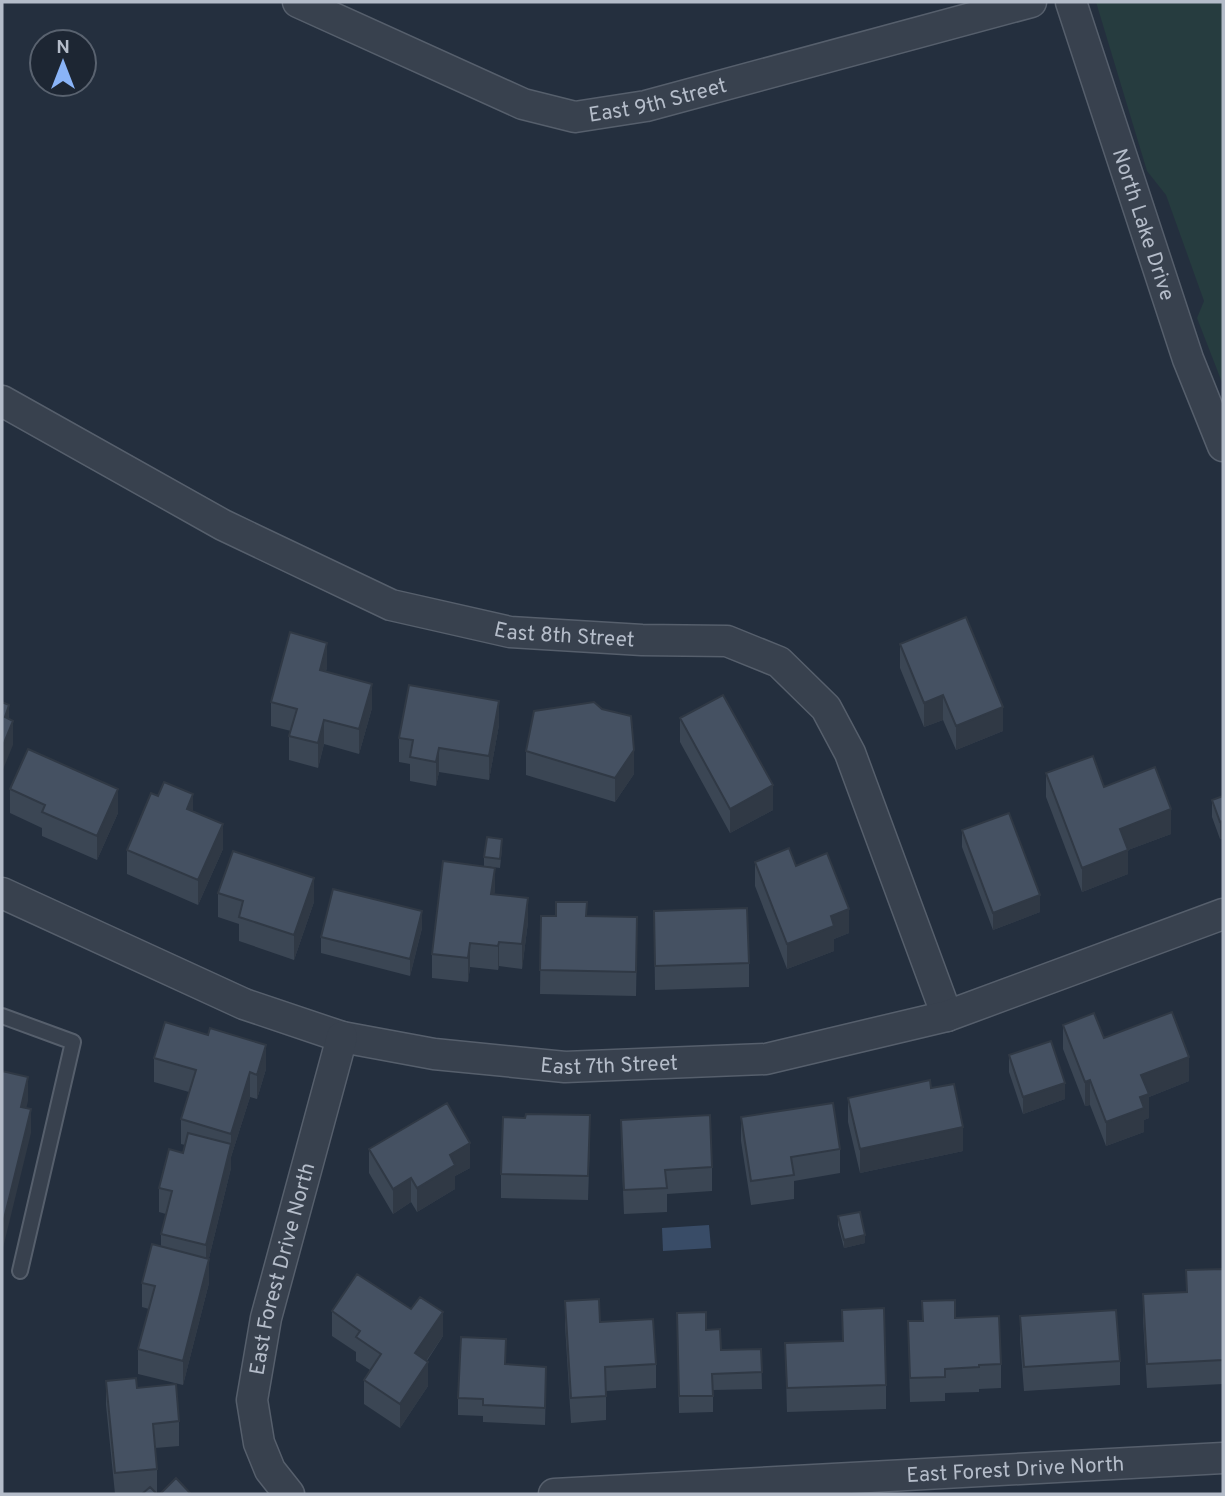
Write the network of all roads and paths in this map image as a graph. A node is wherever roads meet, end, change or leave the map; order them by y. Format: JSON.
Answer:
{"nodes":[{"id":1,"x":298,"y":2,"type":"edge"},
{"id":2,"x":1031,"y":2,"type":"edge"},
{"id":3,"x":1071,"y":2,"type":"edge"},
{"id":4,"x":2,"y":401,"type":"edge"},
{"id":5,"x":1223,"y":446,"type":"edge"},
{"id":6,"x":2,"y":893,"type":"edge"},
{"id":7,"x":1223,"y":914,"type":"edge"},
{"id":8,"x":2,"y":1016,"type":"edge"},
{"id":9,"x":947,"y":1016,"type":"junction"},
{"id":10,"x":342,"y":1037,"type":"junction"},
{"id":11,"x":20,"y":1270,"type":"dead end"},
{"id":12,"x":1223,"y":1458,"type":"edge"},
{"id":13,"x":289,"y":1494,"type":"edge"},
{"id":14,"x":554,"y":1494,"type":"edge"}],
"edges":[{"from":1,"to":2,"type":"street","name":"East 9th Street"},
{"from":3,"to":5,"type":"street","name":"North Lake Drive"},
{"from":4,"to":9,"type":"street","name":"East 8th Street"},
{"from":6,"to":10,"type":"street","name":"East 7th Street"},
{"from":7,"to":9,"type":"street","name":"East 7th Street"},
{"from":8,"to":11,"type":"lane"},
{"from":9,"to":10,"type":"street","name":"East 7th Street"},
{"from":10,"to":13,"type":"street","name":"East Forest Drive North"},
{"from":12,"to":14,"type":"street","name":"East Forest Drive North"}]}
